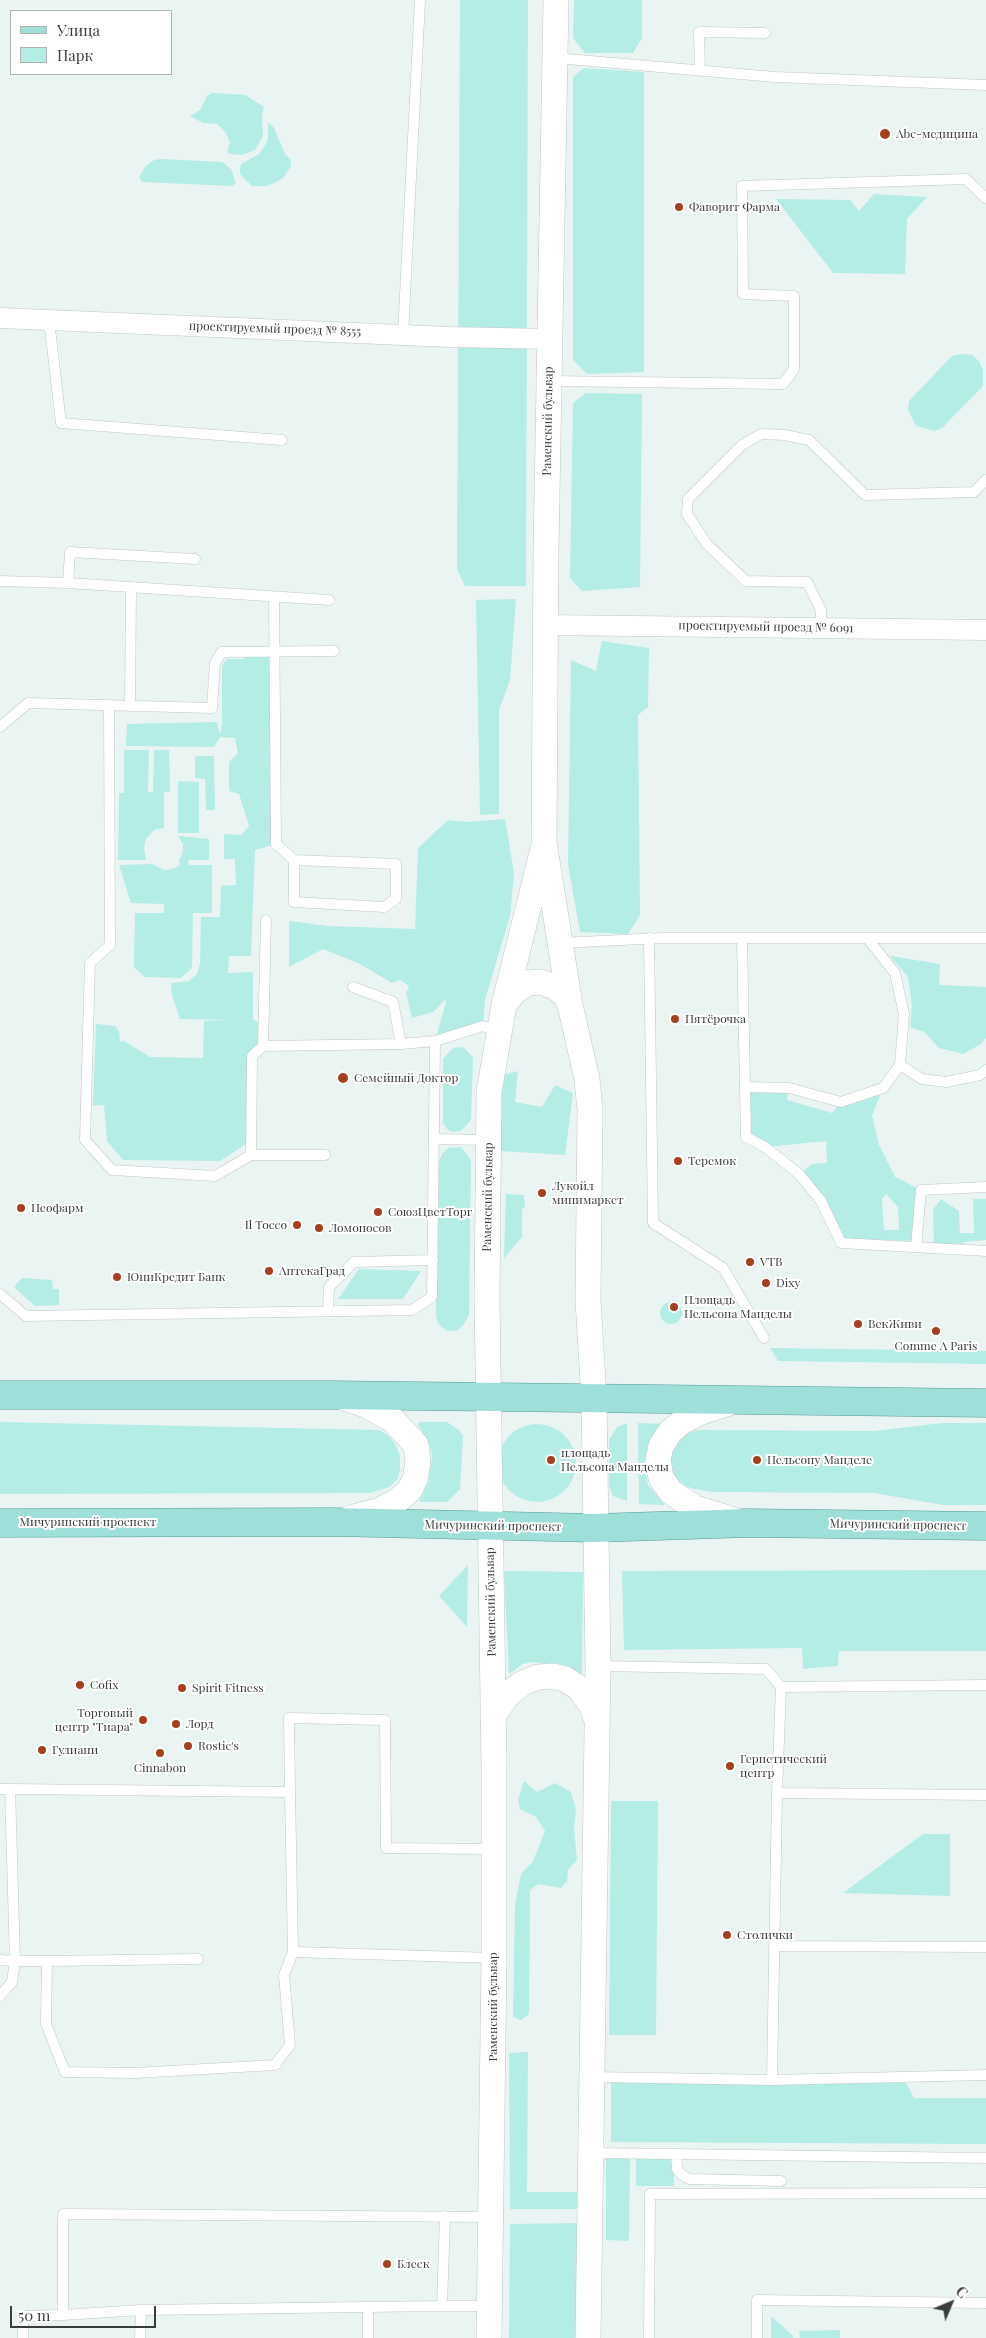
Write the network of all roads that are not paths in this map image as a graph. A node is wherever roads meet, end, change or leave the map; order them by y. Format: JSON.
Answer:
{"nodes":[{"id":1,"x":420,"y":0,"type":"edge"},
{"id":2,"x":556,"y":0,"type":"edge"},
{"id":3,"x":765,"y":33,"type":"dead end"},
{"id":4,"x":555,"y":58,"type":"junction"},
{"id":5,"x":700,"y":71,"type":"junction"},
{"id":6,"x":986,"y":85,"type":"edge"},
{"id":7,"x":986,"y":198,"type":"edge"},
{"id":8,"x":0,"y":318,"type":"edge"},
{"id":9,"x":49,"y":320,"type":"junction"},
{"id":10,"x":403,"y":335,"type":"junction"},
{"id":11,"x":550,"y":339,"type":"junction"},
{"id":12,"x":549,"y":381,"type":"junction"},
{"id":13,"x":282,"y":440,"type":"dead end"},
{"id":14,"x":986,"y":480,"type":"edge"},
{"id":15,"x":195,"y":559,"type":"dead end"},
{"id":16,"x":0,"y":581,"type":"edge"},
{"id":17,"x":68,"y":583,"type":"junction"},
{"id":18,"x":130,"y":588,"type":"junction"},
{"id":19,"x":274,"y":597,"type":"junction"},
{"id":20,"x":329,"y":600,"type":"dead end"},
{"id":21,"x":546,"y":625,"type":"junction"},
{"id":22,"x":821,"y":628,"type":"junction"},
{"id":23,"x":986,"y":630,"type":"edge"},
{"id":24,"x":334,"y":651,"type":"dead end"},
{"id":25,"x":274,"y":652,"type":"junction"},
{"id":26,"x":109,"y":705,"type":"junction"},
{"id":27,"x":130,"y":706,"type":"junction"},
{"id":28,"x":0,"y":727,"type":"edge"},
{"id":29,"x":544,"y":842,"type":"junction"},
{"id":30,"x":294,"y":860,"type":"junction"},
{"id":31,"x":266,"y":920,"type":"dead end"},
{"id":32,"x":649,"y":938,"type":"junction"},
{"id":33,"x":742,"y":938,"type":"junction"},
{"id":34,"x":867,"y":938,"type":"junction"},
{"id":35,"x":986,"y":938,"type":"edge"},
{"id":36,"x":559,"y":943,"type":"junction"},
{"id":37,"x":353,"y":987,"type":"dead end"},
{"id":38,"x":570,"y":1004,"type":"junction"},
{"id":39,"x":504,"y":1005,"type":"junction"},
{"id":40,"x":499,"y":1032,"type":"junction"},
{"id":41,"x":435,"y":1041,"type":"junction"},
{"id":42,"x":401,"y":1044,"type":"junction"},
{"id":43,"x":263,"y":1046,"type":"junction"},
{"id":44,"x":900,"y":1065,"type":"junction"},
{"id":45,"x":986,"y":1070,"type":"edge"},
{"id":46,"x":746,"y":1087,"type":"junction"},
{"id":47,"x":434,"y":1139,"type":"junction"},
{"id":48,"x":488,"y":1140,"type":"junction"},
{"id":49,"x":251,"y":1155,"type":"junction"},
{"id":50,"x":325,"y":1155,"type":"dead end"},
{"id":51,"x":986,"y":1187,"type":"edge"},
{"id":52,"x":916,"y":1248,"type":"junction"},
{"id":53,"x":986,"y":1251,"type":"edge"},
{"id":54,"x":433,"y":1260,"type":"junction"},
{"id":55,"x":0,"y":1294,"type":"edge"},
{"id":56,"x":328,"y":1312,"type":"junction"},
{"id":57,"x":764,"y":1338,"type":"dead end"},
{"id":58,"x":0,"y":1395,"type":"edge"},
{"id":59,"x":332,"y":1395,"type":"junction"},
{"id":60,"x":488,"y":1397,"type":"junction"},
{"id":61,"x":594,"y":1398,"type":"junction"},
{"id":62,"x":741,"y":1400,"type":"junction"},
{"id":63,"x":986,"y":1403,"type":"edge"},
{"id":64,"x":0,"y":1522,"type":"edge"},
{"id":65,"x":333,"y":1522,"type":"junction"},
{"id":66,"x":749,"y":1523,"type":"junction"},
{"id":67,"x":986,"y":1526,"type":"edge"},
{"id":68,"x":490,"y":1527,"type":"junction"},
{"id":69,"x":595,"y":1528,"type":"junction"},
{"id":70,"x":598,"y":1666,"type":"junction"},
{"id":71,"x":986,"y":1685,"type":"edge"},
{"id":72,"x":781,"y":1687,"type":"junction"},
{"id":73,"x":493,"y":1716,"type":"junction"},
{"id":74,"x":597,"y":1720,"type":"junction"},
{"id":75,"x":5,"y":1789,"type":"edge"},
{"id":76,"x":290,"y":1792,"type":"junction"},
{"id":77,"x":777,"y":1793,"type":"junction"},
{"id":78,"x":986,"y":1795,"type":"edge"},
{"id":79,"x":494,"y":1849,"type":"junction"},
{"id":80,"x":774,"y":1946,"type":"junction"},
{"id":81,"x":986,"y":1948,"type":"edge"},
{"id":82,"x":293,"y":1952,"type":"junction"},
{"id":83,"x":494,"y":1958,"type":"junction"},
{"id":84,"x":198,"y":1959,"type":"dead end"},
{"id":85,"x":0,"y":1960,"type":"edge"},
{"id":86,"x":15,"y":1961,"type":"junction"},
{"id":87,"x":47,"y":1961,"type":"junction"},
{"id":88,"x":0,"y":1996,"type":"edge"},
{"id":89,"x":986,"y":2075,"type":"edge"},
{"id":90,"x":592,"y":2077,"type":"junction"},
{"id":91,"x":772,"y":2080,"type":"junction"},
{"id":92,"x":591,"y":2153,"type":"junction"},
{"id":93,"x":676,"y":2154,"type":"junction"},
{"id":94,"x":986,"y":2158,"type":"edge"},
{"id":95,"x":782,"y":2181,"type":"dead end"},
{"id":96,"x":986,"y":2193,"type":"edge"},
{"id":97,"x":445,"y":2216,"type":"junction"},
{"id":98,"x":492,"y":2216,"type":"junction"},
{"id":99,"x":986,"y":2303,"type":"edge"},
{"id":100,"x":442,"y":2306,"type":"junction"},
{"id":101,"x":489,"y":2306,"type":"junction"},
{"id":102,"x":368,"y":2308,"type":"junction"},
{"id":103,"x":141,"y":2310,"type":"junction"},
{"id":104,"x":64,"y":2315,"type":"junction"},
{"id":105,"x":23,"y":2338,"type":"edge"},
{"id":106,"x":140,"y":2338,"type":"edge"},
{"id":107,"x":368,"y":2338,"type":"edge"},
{"id":108,"x":489,"y":2338,"type":"edge"},
{"id":109,"x":588,"y":2338,"type":"edge"},
{"id":110,"x":649,"y":2338,"type":"edge"},
{"id":111,"x":757,"y":2338,"type":"edge"}],
"edges":[{"from":1,"to":10,"type":"lane"},
{"from":2,"to":4,"type":"street","name":"Раменский бульвар"},
{"from":3,"to":5,"type":"lane"},
{"from":4,"to":5,"type":"lane"},
{"from":4,"to":11,"type":"street","name":"Раменский бульвар"},
{"from":5,"to":6,"type":"lane"},
{"from":7,"to":12,"type":"lane"},
{"from":8,"to":9,"type":"street","name":"проектируемый проезд № 8555"},
{"from":9,"to":10,"type":"street","name":"проектируемый проезд № 8555"},
{"from":9,"to":13,"type":"lane"},
{"from":10,"to":11,"type":"street","name":"проектируемый проезд № 8555"},
{"from":11,"to":12,"type":"street","name":"Раменский бульвар"},
{"from":12,"to":21,"type":"street","name":"Раменский бульвар"},
{"from":14,"to":22,"type":"lane"},
{"from":15,"to":17,"type":"lane"},
{"from":16,"to":17,"type":"lane"},
{"from":17,"to":18,"type":"lane"},
{"from":18,"to":19,"type":"lane"},
{"from":18,"to":27,"type":"lane"},
{"from":19,"to":20,"type":"lane"},
{"from":19,"to":25,"type":"lane"},
{"from":21,"to":22,"type":"street","name":"проектируемый проезд № 6091"},
{"from":21,"to":29,"type":"street","name":"Раменский бульвар"},
{"from":22,"to":23,"type":"street","name":"проектируемый проезд № 6091"},
{"from":24,"to":25,"type":"lane"},
{"from":25,"to":27,"type":"lane"},
{"from":25,"to":30,"type":"lane"},
{"from":26,"to":27,"type":"lane"},
{"from":26,"to":28,"type":"lane"},
{"from":26,"to":49,"type":"lane"},
{"from":29,"to":36,"type":"street","name":"Раменский бульвар"},
{"from":29,"to":39,"type":"street","name":"Раменский бульвар"},
{"from":30,"to":30,"type":"lane"},
{"from":31,"to":43,"type":"lane"},
{"from":32,"to":33,"type":"lane"},
{"from":32,"to":36,"type":"lane"},
{"from":32,"to":57,"type":"lane"},
{"from":33,"to":34,"type":"lane"},
{"from":33,"to":46,"type":"lane"},
{"from":34,"to":35,"type":"lane"},
{"from":34,"to":44,"type":"lane"},
{"from":36,"to":38,"type":"street","name":"Раменский бульвар"},
{"from":37,"to":42,"type":"lane"},
{"from":38,"to":39,"type":"street"},
{"from":38,"to":61,"type":"street","name":"Раменский бульвар"},
{"from":39,"to":40,"type":"street","name":"Раменский бульвар"},
{"from":40,"to":41,"type":"lane"},
{"from":40,"to":48,"type":"street","name":"Раменский бульвар"},
{"from":41,"to":42,"type":"lane"},
{"from":41,"to":47,"type":"lane"},
{"from":42,"to":43,"type":"lane"},
{"from":43,"to":49,"type":"lane"},
{"from":44,"to":45,"type":"lane"},
{"from":44,"to":46,"type":"lane"},
{"from":46,"to":52,"type":"lane"},
{"from":47,"to":48,"type":"lane"},
{"from":47,"to":54,"type":"lane"},
{"from":48,"to":60,"type":"street","name":"Раменский бульвар"},
{"from":49,"to":50,"type":"lane"},
{"from":51,"to":52,"type":"lane"},
{"from":52,"to":53,"type":"lane"},
{"from":54,"to":56,"type":"lane"},
{"from":54,"to":56,"type":"lane"},
{"from":55,"to":56,"type":"lane"},
{"from":58,"to":59,"type":"main road"},
{"from":59,"to":60,"type":"main road"},
{"from":59,"to":65,"type":"street"},
{"from":60,"to":61,"type":"main road"},
{"from":60,"to":68,"type":"street","name":"Раменский бульвар"},
{"from":61,"to":62,"type":"main road"},
{"from":61,"to":69,"type":"street","name":"Раменский бульвар"},
{"from":62,"to":63,"type":"main road"},
{"from":62,"to":66,"type":"street"},
{"from":64,"to":65,"type":"main road","name":"Мичуринский проспект"},
{"from":65,"to":68,"type":"main road","name":"Мичуринский проспект"},
{"from":66,"to":67,"type":"main road","name":"Мичуринский проспект"},
{"from":66,"to":69,"type":"main road","name":"Мичуринский проспект"},
{"from":68,"to":69,"type":"main road","name":"Мичуринский проспект"},
{"from":68,"to":73,"type":"street","name":"Раменский бульвар"},
{"from":69,"to":70,"type":"street","name":"Раменский бульвар"},
{"from":70,"to":72,"type":"lane"},
{"from":70,"to":74,"type":"street","name":"Раменский бульвар"},
{"from":71,"to":72,"type":"lane"},
{"from":72,"to":77,"type":"lane"},
{"from":73,"to":74,"type":"street"},
{"from":73,"to":79,"type":"street","name":"Раменский бульвар"},
{"from":74,"to":90,"type":"street","name":"Раменский бульвар"},
{"from":75,"to":76,"type":"lane"},
{"from":75,"to":86,"type":"lane"},
{"from":76,"to":79,"type":"lane"},
{"from":76,"to":82,"type":"lane"},
{"from":77,"to":78,"type":"lane"},
{"from":77,"to":80,"type":"lane"},
{"from":79,"to":83,"type":"street","name":"Раменский бульвар"},
{"from":80,"to":81,"type":"lane"},
{"from":80,"to":91,"type":"lane"},
{"from":82,"to":83,"type":"lane"},
{"from":82,"to":87,"type":"lane"},
{"from":83,"to":98,"type":"street","name":"Раменский бульвар"},
{"from":84,"to":87,"type":"lane"},
{"from":85,"to":86,"type":"lane"},
{"from":86,"to":87,"type":"lane"},
{"from":86,"to":88,"type":"lane"},
{"from":89,"to":91,"type":"lane"},
{"from":90,"to":91,"type":"lane"},
{"from":90,"to":92,"type":"street","name":"Раменский бульвар"},
{"from":92,"to":93,"type":"lane"},
{"from":92,"to":109,"type":"street","name":"Раменский бульвар"},
{"from":93,"to":94,"type":"lane"},
{"from":93,"to":95,"type":"lane"},
{"from":96,"to":110,"type":"lane"},
{"from":97,"to":98,"type":"lane"},
{"from":97,"to":100,"type":"lane"},
{"from":97,"to":104,"type":"lane"},
{"from":98,"to":101,"type":"street","name":"Раменский бульвар"},
{"from":99,"to":111,"type":"lane"},
{"from":100,"to":101,"type":"lane"},
{"from":100,"to":102,"type":"lane"},
{"from":101,"to":108,"type":"street","name":"Раменский бульвар"},
{"from":102,"to":103,"type":"lane"},
{"from":102,"to":107,"type":"lane"},
{"from":103,"to":104,"type":"lane"},
{"from":103,"to":106,"type":"lane"},
{"from":104,"to":105,"type":"lane"}]}
